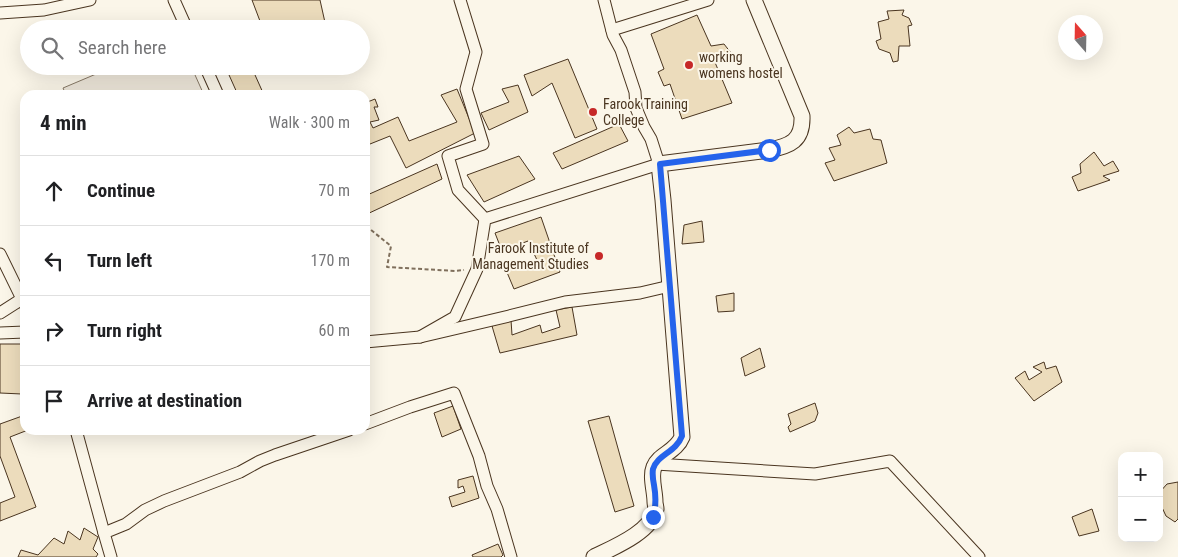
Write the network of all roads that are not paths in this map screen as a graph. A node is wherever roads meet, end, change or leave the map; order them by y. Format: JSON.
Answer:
{"nodes":[{"id":1,"x":90,"y":0,"type":"edge"},
{"id":2,"x":174,"y":0,"type":"edge"},
{"id":3,"x":460,"y":0,"type":"edge"},
{"id":4,"x":604,"y":0,"type":"edge"},
{"id":5,"x":708,"y":0,"type":"edge"},
{"id":6,"x":754,"y":0,"type":"edge"},
{"id":7,"x":0,"y":13,"type":"edge"},
{"id":8,"x":183,"y":20,"type":"edge"},
{"id":9,"x":612,"y":30,"type":"junction"},
{"id":10,"x":209,"y":75,"type":"edge"},
{"id":11,"x":216,"y":90,"type":"edge"},
{"id":12,"x":660,"y":164,"type":"junction"},
{"id":13,"x":485,"y":219,"type":"junction"},
{"id":14,"x":0,"y":254,"type":"edge"},
{"id":15,"x":670,"y":286,"type":"junction"},
{"id":16,"x":20,"y":292,"type":"edge"},
{"id":17,"x":20,"y":302,"type":"edge"},
{"id":18,"x":0,"y":313,"type":"edge"},
{"id":19,"x":20,"y":332,"type":"edge"},
{"id":20,"x":0,"y":333,"type":"edge"},
{"id":21,"x":420,"y":337,"type":"junction"},
{"id":22,"x":370,"y":342,"type":"edge"},
{"id":23,"x":370,"y":422,"type":"edge"},
{"id":24,"x":77,"y":435,"type":"edge"},
{"id":25,"x":336,"y":435,"type":"edge"},
{"id":26,"x":656,"y":464,"type":"junction"},
{"id":27,"x":104,"y":533,"type":"junction"},
{"id":28,"x":110,"y":557,"type":"edge"},
{"id":29,"x":511,"y":557,"type":"edge"},
{"id":30,"x":594,"y":557,"type":"edge"},
{"id":31,"x":980,"y":557,"type":"edge"}],
"edges":[{"from":1,"to":7,"type":"street"},
{"from":2,"to":8,"type":"street"},
{"from":3,"to":13,"type":"street"},
{"from":4,"to":9,"type":"street"},
{"from":5,"to":9,"type":"street"},
{"from":6,"to":12,"type":"main road"},
{"from":9,"to":12,"type":"street"},
{"from":10,"to":11,"type":"street"},
{"from":12,"to":13,"type":"street"},
{"from":12,"to":15,"type":"main road"},
{"from":13,"to":21,"type":"street"},
{"from":14,"to":16,"type":"street"},
{"from":15,"to":21,"type":"street"},
{"from":15,"to":26,"type":"main road"},
{"from":17,"to":18,"type":"street"},
{"from":19,"to":20,"type":"street"},
{"from":21,"to":22,"type":"street"},
{"from":23,"to":29,"type":"street"},
{"from":24,"to":27,"type":"street"},
{"from":25,"to":27,"type":"street"},
{"from":26,"to":30,"type":"main road"},
{"from":26,"to":31,"type":"street"},
{"from":27,"to":28,"type":"street"}]}
